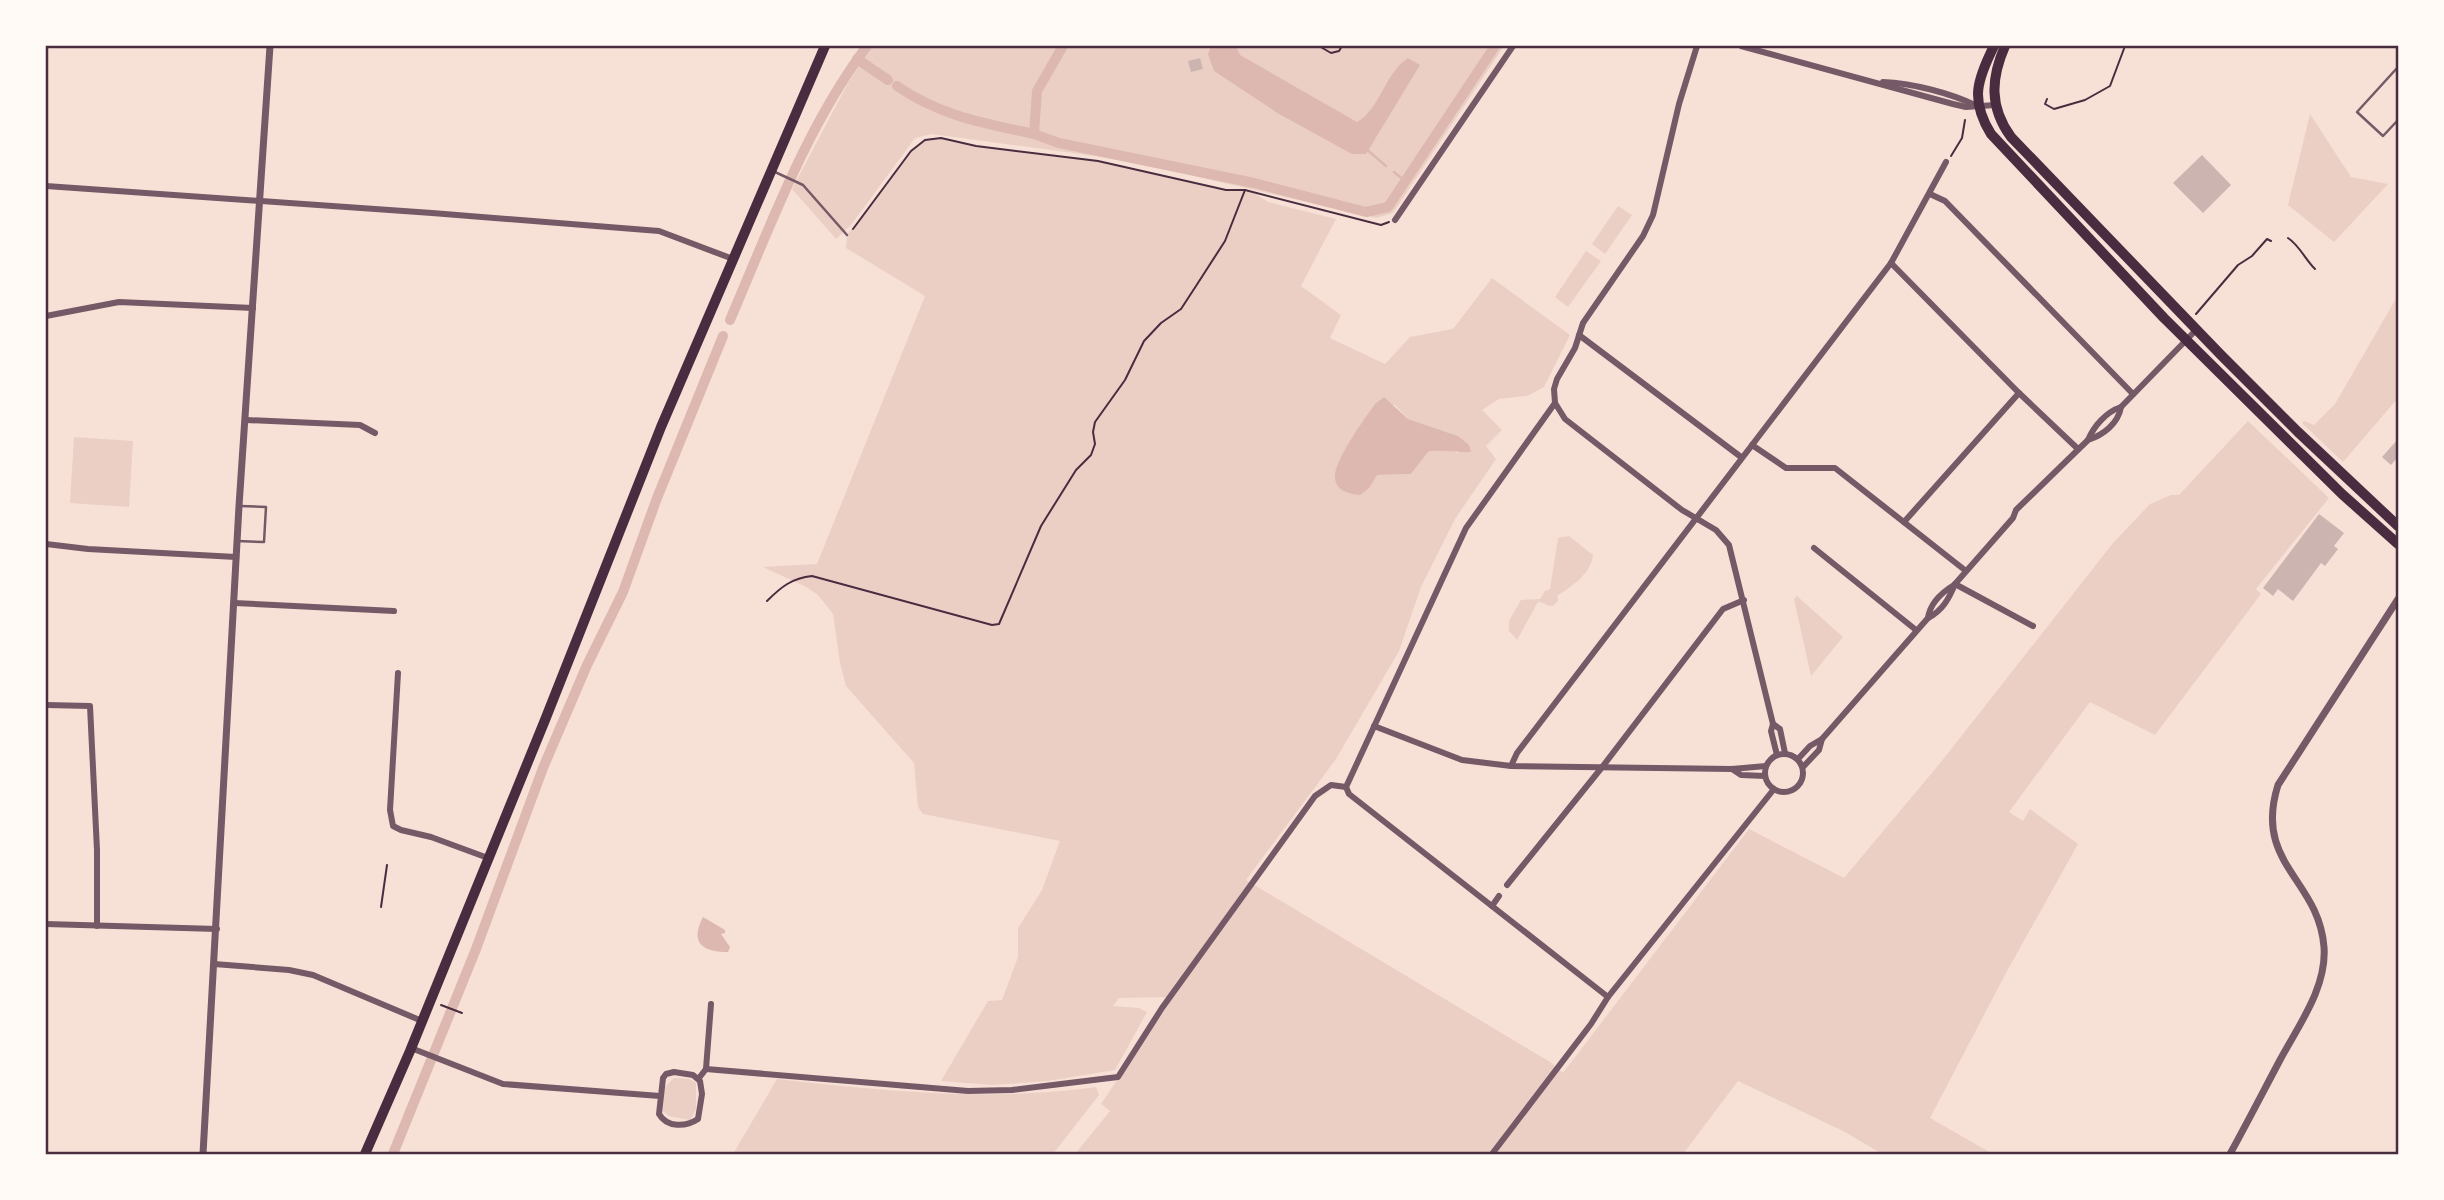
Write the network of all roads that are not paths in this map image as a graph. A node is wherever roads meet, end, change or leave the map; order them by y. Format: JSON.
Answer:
{"nodes":[{"id":1,"x":270,"y":46,"type":"edge"},
{"id":2,"x":825,"y":46,"type":"edge"},
{"id":3,"x":1513,"y":46,"type":"edge"},
{"id":4,"x":1697,"y":46,"type":"edge"},
{"id":5,"x":1741,"y":46,"type":"edge"},
{"id":6,"x":1994,"y":46,"type":"edge"},
{"id":7,"x":2005,"y":46,"type":"edge"},
{"id":8,"x":2399,"y":67,"type":"edge"},
{"id":9,"x":1978,"y":106,"type":"junction"},
{"id":10,"x":1996,"y":106,"type":"junction"},
{"id":11,"x":2399,"y":120,"type":"edge"},
{"id":12,"x":1946,"y":162,"type":"road end"},
{"id":13,"x":772,"y":170,"type":"junction"},
{"id":14,"x":46,"y":186,"type":"edge"},
{"id":15,"x":1930,"y":194,"type":"junction"},
{"id":16,"x":260,"y":201,"type":"junction"},
{"id":17,"x":1395,"y":220,"type":"road end"},
{"id":18,"x":847,"y":235,"type":"road end"},
{"id":19,"x":733,"y":260,"type":"junction"},
{"id":20,"x":1891,"y":263,"type":"junction"},
{"id":21,"x":253,"y":308,"type":"junction"},
{"id":22,"x":46,"y":316,"type":"edge"},
{"id":23,"x":2197,"y":328,"type":"junction"},
{"id":24,"x":1579,"y":335,"type":"junction"},
{"id":25,"x":2187,"y":338,"type":"junction"},
{"id":26,"x":2019,"y":393,"type":"junction"},
{"id":27,"x":2133,"y":394,"type":"junction"},
{"id":28,"x":1555,"y":404,"type":"junction"},
{"id":29,"x":246,"y":420,"type":"junction"},
{"id":30,"x":375,"y":433,"type":"dead end"},
{"id":31,"x":1752,"y":446,"type":"junction"},
{"id":32,"x":2078,"y":449,"type":"junction"},
{"id":33,"x":1741,"y":457,"type":"junction"},
{"id":34,"x":239,"y":506,"type":"junction"},
{"id":35,"x":1695,"y":518,"type":"junction"},
{"id":36,"x":1904,"y":522,"type":"junction"},
{"id":37,"x":2399,"y":526,"type":"edge"},
{"id":38,"x":237,"y":541,"type":"junction"},
{"id":39,"x":46,"y":544,"type":"edge"},
{"id":40,"x":2399,"y":544,"type":"edge"},
{"id":41,"x":1814,"y":548,"type":"dead end"},
{"id":42,"x":236,"y":557,"type":"junction"},
{"id":43,"x":1966,"y":572,"type":"junction"},
{"id":44,"x":1955,"y":584,"type":"junction"},
{"id":45,"x":2399,"y":599,"type":"edge"},
{"id":46,"x":1744,"y":600,"type":"junction"},
{"id":47,"x":234,"y":603,"type":"junction"},
{"id":48,"x":394,"y":611,"type":"dead end"},
{"id":49,"x":2033,"y":626,"type":"dead end"},
{"id":50,"x":1916,"y":630,"type":"junction"},
{"id":51,"x":398,"y":673,"type":"dead end"},
{"id":52,"x":46,"y":705,"type":"edge"},
{"id":53,"x":1374,"y":726,"type":"junction"},
{"id":54,"x":1822,"y":739,"type":"junction"},
{"id":55,"x":1781,"y":754,"type":"junction"},
{"id":56,"x":1798,"y":760,"type":"junction"},
{"id":57,"x":1511,"y":766,"type":"junction"},
{"id":58,"x":1603,"y":766,"type":"junction"},
{"id":59,"x":1766,"y":766,"type":"junction"},
{"id":60,"x":1803,"y":767,"type":"junction"},
{"id":61,"x":1732,"y":769,"type":"junction"},
{"id":62,"x":1765,"y":776,"type":"junction"},
{"id":63,"x":1346,"y":787,"type":"junction"},
{"id":64,"x":1774,"y":789,"type":"junction"},
{"id":65,"x":488,"y":858,"type":"junction"},
{"id":66,"x":1507,"y":885,"type":"dead end"},
{"id":67,"x":1499,"y":896,"type":"dead end"},
{"id":68,"x":1492,"y":906,"type":"junction"},
{"id":69,"x":46,"y":924,"type":"edge"},
{"id":70,"x":97,"y":926,"type":"junction"},
{"id":71,"x":217,"y":929,"type":"junction"},
{"id":72,"x":214,"y":964,"type":"junction"},
{"id":73,"x":1608,"y":997,"type":"junction"},
{"id":74,"x":711,"y":1004,"type":"dead end"},
{"id":75,"x":422,"y":1021,"type":"junction"},
{"id":76,"x":411,"y":1048,"type":"junction"},
{"id":77,"x":706,"y":1069,"type":"junction"},
{"id":78,"x":699,"y":1078,"type":"junction"},
{"id":79,"x":660,"y":1096,"type":"junction"},
{"id":80,"x":203,"y":1154,"type":"edge"},
{"id":81,"x":365,"y":1154,"type":"edge"},
{"id":82,"x":1492,"y":1154,"type":"edge"},
{"id":83,"x":2230,"y":1154,"type":"edge"}],
"edges":[{"from":1,"to":16,"type":"street"},
{"from":2,"to":13,"type":"main road"},
{"from":3,"to":17,"type":"street"},
{"from":4,"to":24,"type":"street"},
{"from":5,"to":9,"type":"street"},
{"from":6,"to":9,"type":"main road"},
{"from":7,"to":10,"type":"main road"},
{"from":8,"to":11,"type":"lane"},
{"from":9,"to":10,"type":"street"},
{"from":9,"to":25,"type":"main road"},
{"from":10,"to":23,"type":"main road"},
{"from":12,"to":15,"type":"street"},
{"from":13,"to":18,"type":"lane"},
{"from":13,"to":19,"type":"main road"},
{"from":14,"to":16,"type":"street"},
{"from":15,"to":20,"type":"street"},
{"from":15,"to":27,"type":"street"},
{"from":16,"to":19,"type":"street"},
{"from":16,"to":21,"type":"street"},
{"from":19,"to":65,"type":"main road"},
{"from":20,"to":26,"type":"street"},
{"from":20,"to":31,"type":"street"},
{"from":21,"to":22,"type":"street"},
{"from":21,"to":29,"type":"street"},
{"from":23,"to":25,"type":"street"},
{"from":23,"to":37,"type":"main road"},
{"from":24,"to":28,"type":"street"},
{"from":24,"to":33,"type":"street"},
{"from":25,"to":27,"type":"street"},
{"from":25,"to":40,"type":"main road"},
{"from":26,"to":32,"type":"street"},
{"from":26,"to":36,"type":"street"},
{"from":27,"to":32,"type":"street"},
{"from":28,"to":35,"type":"street"},
{"from":28,"to":53,"type":"street"},
{"from":29,"to":30,"type":"street"},
{"from":29,"to":34,"type":"street"},
{"from":31,"to":33,"type":"street"},
{"from":31,"to":36,"type":"street"},
{"from":32,"to":43,"type":"street"},
{"from":33,"to":35,"type":"street"},
{"from":34,"to":38,"type":"street"},
{"from":34,"to":38,"type":"lane"},
{"from":35,"to":46,"type":"street"},
{"from":35,"to":57,"type":"street"},
{"from":36,"to":43,"type":"street"},
{"from":38,"to":42,"type":"street"},
{"from":39,"to":42,"type":"street"},
{"from":41,"to":50,"type":"street"},
{"from":42,"to":47,"type":"street"},
{"from":43,"to":44,"type":"street"},
{"from":44,"to":49,"type":"street"},
{"from":44,"to":50,"type":"street"},
{"from":45,"to":83,"type":"street"},
{"from":46,"to":55,"type":"street"},
{"from":46,"to":58,"type":"street"},
{"from":47,"to":48,"type":"street"},
{"from":47,"to":71,"type":"street"},
{"from":50,"to":54,"type":"street"},
{"from":51,"to":65,"type":"street"},
{"from":52,"to":70,"type":"street"},
{"from":53,"to":57,"type":"street"},
{"from":53,"to":63,"type":"street"},
{"from":54,"to":56,"type":"street"},
{"from":54,"to":60,"type":"street"},
{"from":55,"to":56,"type":"street"},
{"from":55,"to":59,"type":"street"},
{"from":56,"to":60,"type":"street"},
{"from":57,"to":58,"type":"street"},
{"from":58,"to":61,"type":"street"},
{"from":58,"to":66,"type":"street"},
{"from":59,"to":61,"type":"street"},
{"from":59,"to":62,"type":"street"},
{"from":60,"to":64,"type":"street"},
{"from":61,"to":62,"type":"street"},
{"from":62,"to":64,"type":"street"},
{"from":63,"to":68,"type":"street"},
{"from":63,"to":77,"type":"street"},
{"from":64,"to":73,"type":"street"},
{"from":65,"to":75,"type":"main road"},
{"from":67,"to":68,"type":"street"},
{"from":68,"to":73,"type":"street"},
{"from":69,"to":70,"type":"street"},
{"from":70,"to":71,"type":"street"},
{"from":71,"to":72,"type":"street"},
{"from":72,"to":75,"type":"street"},
{"from":72,"to":80,"type":"street"},
{"from":73,"to":82,"type":"street"},
{"from":74,"to":77,"type":"street"},
{"from":75,"to":76,"type":"main road"},
{"from":76,"to":79,"type":"street"},
{"from":76,"to":81,"type":"main road"},
{"from":77,"to":78,"type":"street"},
{"from":78,"to":79,"type":"street"},
{"from":78,"to":79,"type":"street"}]}
